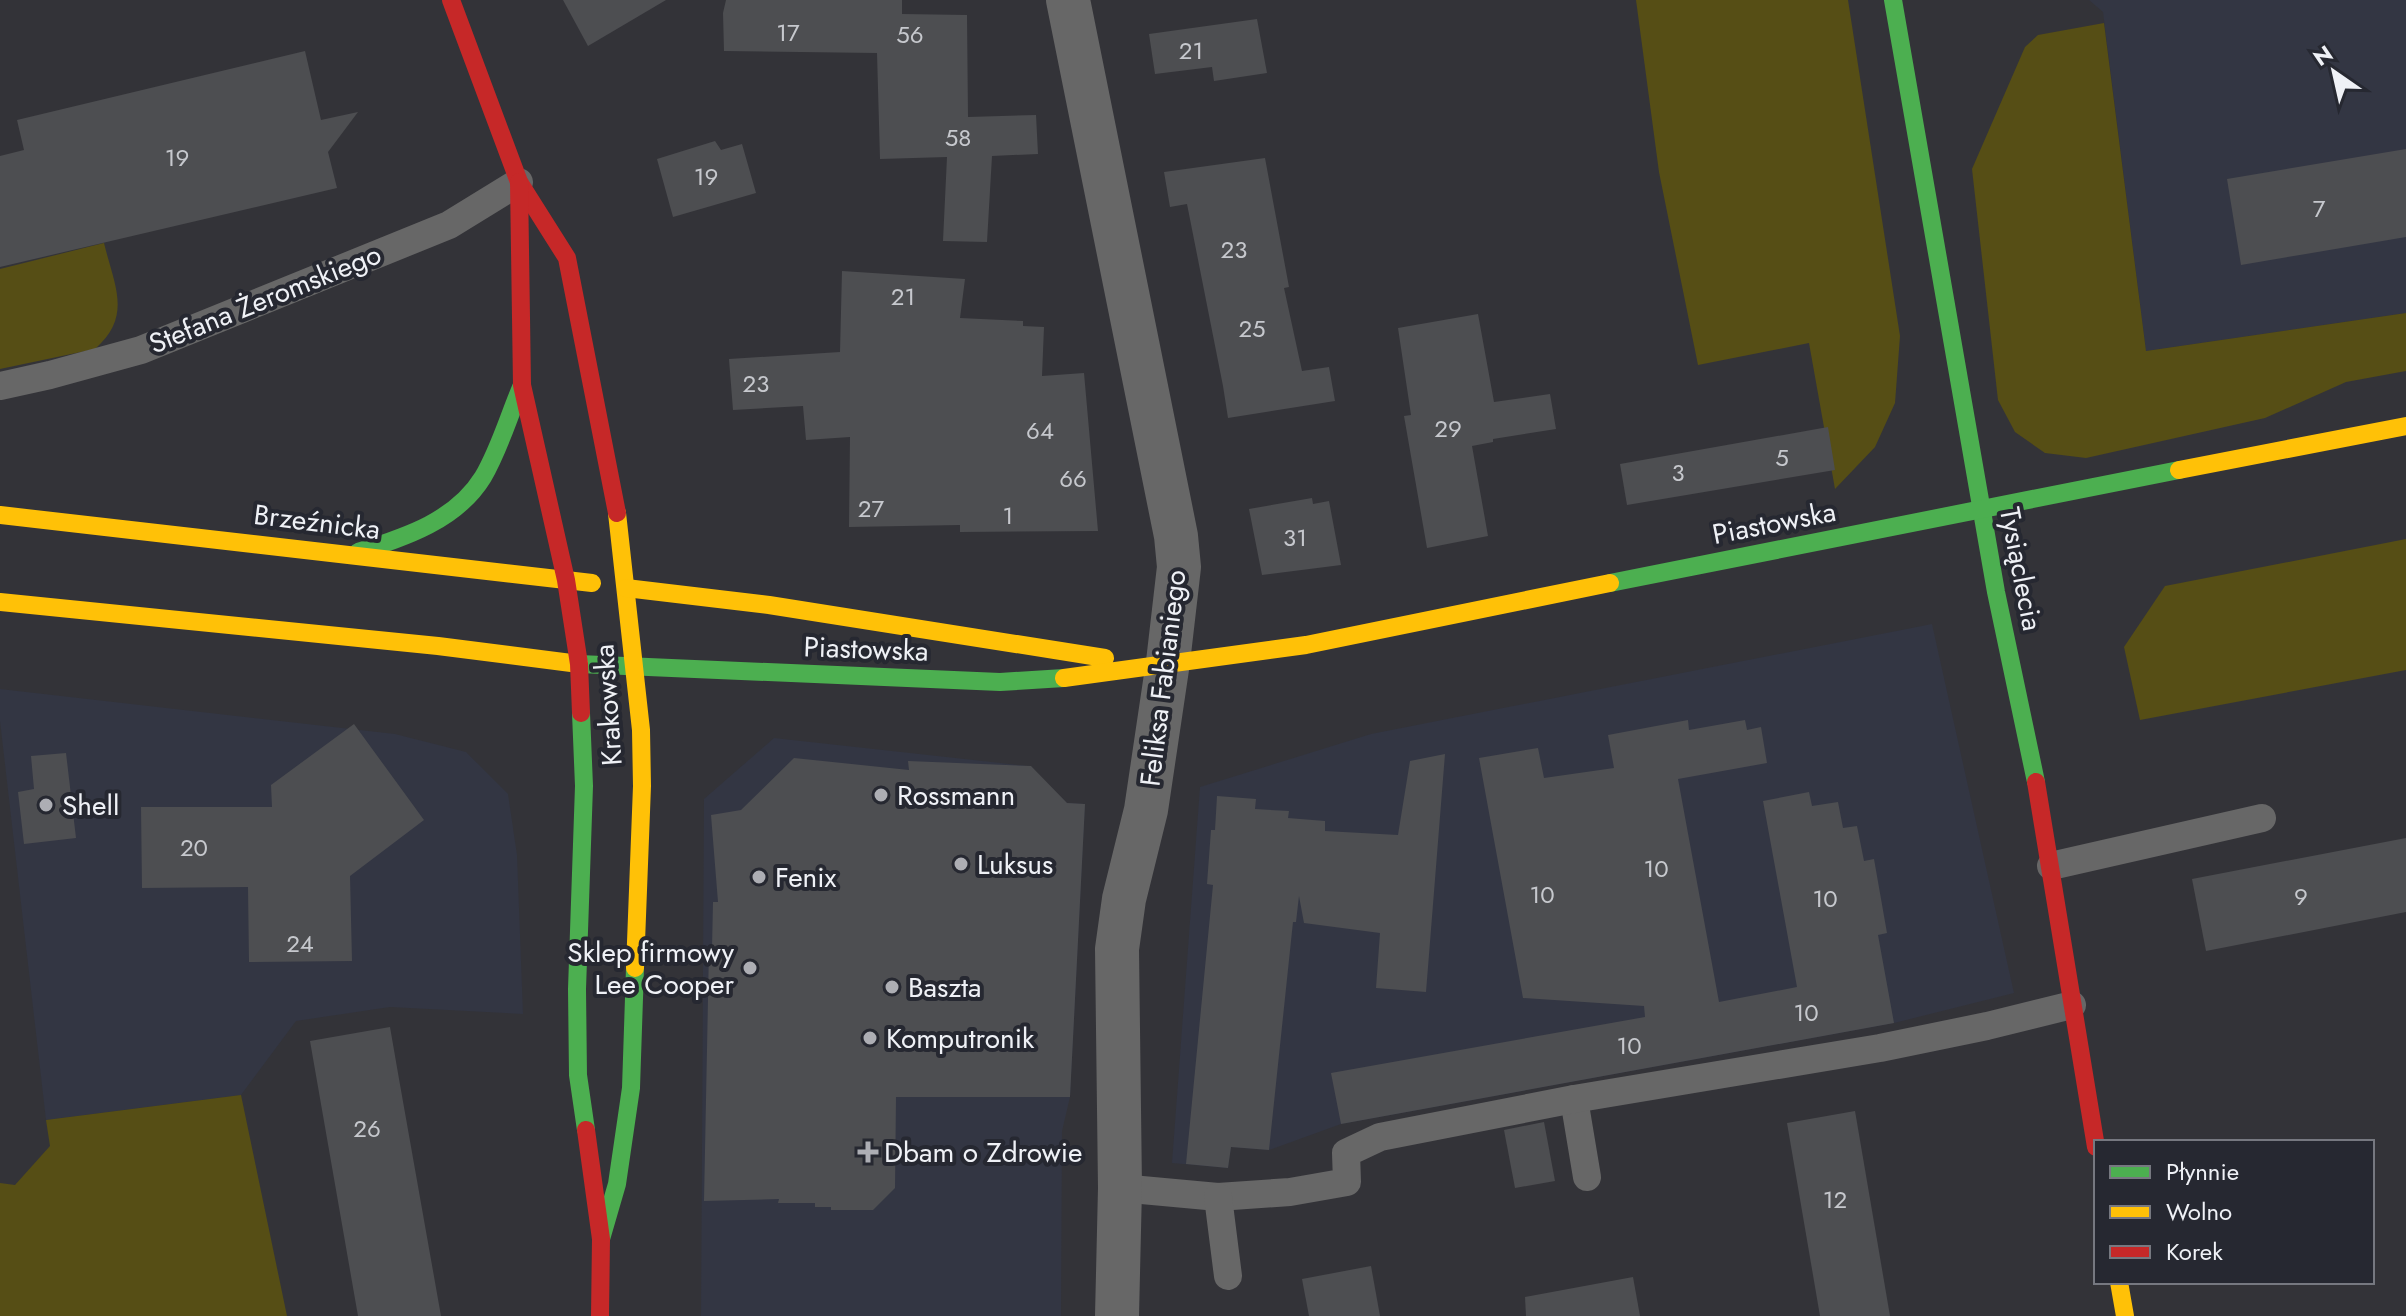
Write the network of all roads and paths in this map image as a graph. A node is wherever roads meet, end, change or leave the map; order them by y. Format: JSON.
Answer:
{"nodes":[{"id":1,"x":451,"y":0,"type":"edge"},
{"id":2,"x":1068,"y":0,"type":"edge"},
{"id":3,"x":1893,"y":0,"type":"edge"},
{"id":4,"x":519,"y":182,"type":"junction"},
{"id":5,"x":522,"y":385,"type":"junction"},
{"id":6,"x":0,"y":386,"type":"edge"},
{"id":7,"x":2406,"y":426,"type":"edge"},
{"id":8,"x":1982,"y":508,"type":"junction"},
{"id":9,"x":0,"y":515,"type":"edge"},
{"id":10,"x":352,"y":554,"type":"junction"},
{"id":11,"x":566,"y":580,"type":"junction"},
{"id":12,"x":626,"y":588,"type":"junction"},
{"id":13,"x":0,"y":602,"type":"edge"},
{"id":14,"x":579,"y":664,"type":"junction"},
{"id":15,"x":1160,"y":664,"type":"junction"},
{"id":16,"x":635,"y":668,"type":"junction"},
{"id":17,"x":2262,"y":818,"type":"dead end"},
{"id":18,"x":2051,"y":866,"type":"junction"},
{"id":19,"x":2072,"y":1005,"type":"junction"},
{"id":20,"x":1574,"y":1099,"type":"junction"},
{"id":21,"x":2095,"y":1140,"type":"edge"},
{"id":22,"x":1587,"y":1177,"type":"dead end"},
{"id":23,"x":1120,"y":1188,"type":"junction"},
{"id":24,"x":1218,"y":1197,"type":"junction"},
{"id":25,"x":601,"y":1239,"type":"junction"},
{"id":26,"x":1228,"y":1276,"type":"dead end"},
{"id":27,"x":2119,"y":1284,"type":"edge"},
{"id":28,"x":600,"y":1316,"type":"edge"},
{"id":29,"x":1117,"y":1316,"type":"edge"},
{"id":30,"x":2125,"y":1316,"type":"edge"}],
"edges":[{"from":1,"to":4,"type":"main road","name":"Krakowska"},
{"from":2,"to":15,"type":"street","name":"Feliksa Fabianiego"},
{"from":3,"to":8,"type":"main road","name":"Tysiąclecia"},
{"from":4,"to":5,"type":"main road","name":"Krakowska"},
{"from":4,"to":6,"type":"lane","name":"Stefana Żeromskiego"},
{"from":4,"to":12,"type":"main road","name":"Krakowska"},
{"from":5,"to":10,"type":"main road"},
{"from":5,"to":11,"type":"main road","name":"Krakowska"},
{"from":7,"to":8,"type":"main road","name":"Piastowska"},
{"from":8,"to":15,"type":"main road","name":"Piastowska"},
{"from":8,"to":18,"type":"main road","name":"Tysiąclecia"},
{"from":9,"to":10,"type":"main road","name":"Brzeźnicka"},
{"from":10,"to":11,"type":"main road","name":"Brzeźnicka"},
{"from":11,"to":12,"type":"main road","name":"Brzeźnicka"},
{"from":11,"to":14,"type":"main road","name":"Krakowska"},
{"from":12,"to":15,"type":"main road","name":"Piastowska"},
{"from":12,"to":16,"type":"main road","name":"Krakowska"},
{"from":13,"to":14,"type":"main road"},
{"from":14,"to":16,"type":"main road","name":"Piastowska"},
{"from":14,"to":25,"type":"main road","name":"Krakowska"},
{"from":15,"to":16,"type":"main road","name":"Piastowska"},
{"from":15,"to":23,"type":"street","name":"Feliksa Fabianiego"},
{"from":16,"to":25,"type":"main road","name":"Krakowska"},
{"from":17,"to":18,"type":"lane"},
{"from":18,"to":19,"type":"main road","name":"Tysiąclecia"},
{"from":19,"to":20,"type":"lane"},
{"from":19,"to":21,"type":"main road","name":"Tysiąclecia"},
{"from":20,"to":22,"type":"lane"},
{"from":20,"to":24,"type":"lane"},
{"from":23,"to":24,"type":"lane"},
{"from":23,"to":29,"type":"street","name":"Feliksa Fabianiego"},
{"from":24,"to":26,"type":"lane"},
{"from":25,"to":28,"type":"main road","name":"Krakowska"},
{"from":27,"to":30,"type":"main road"}]}
